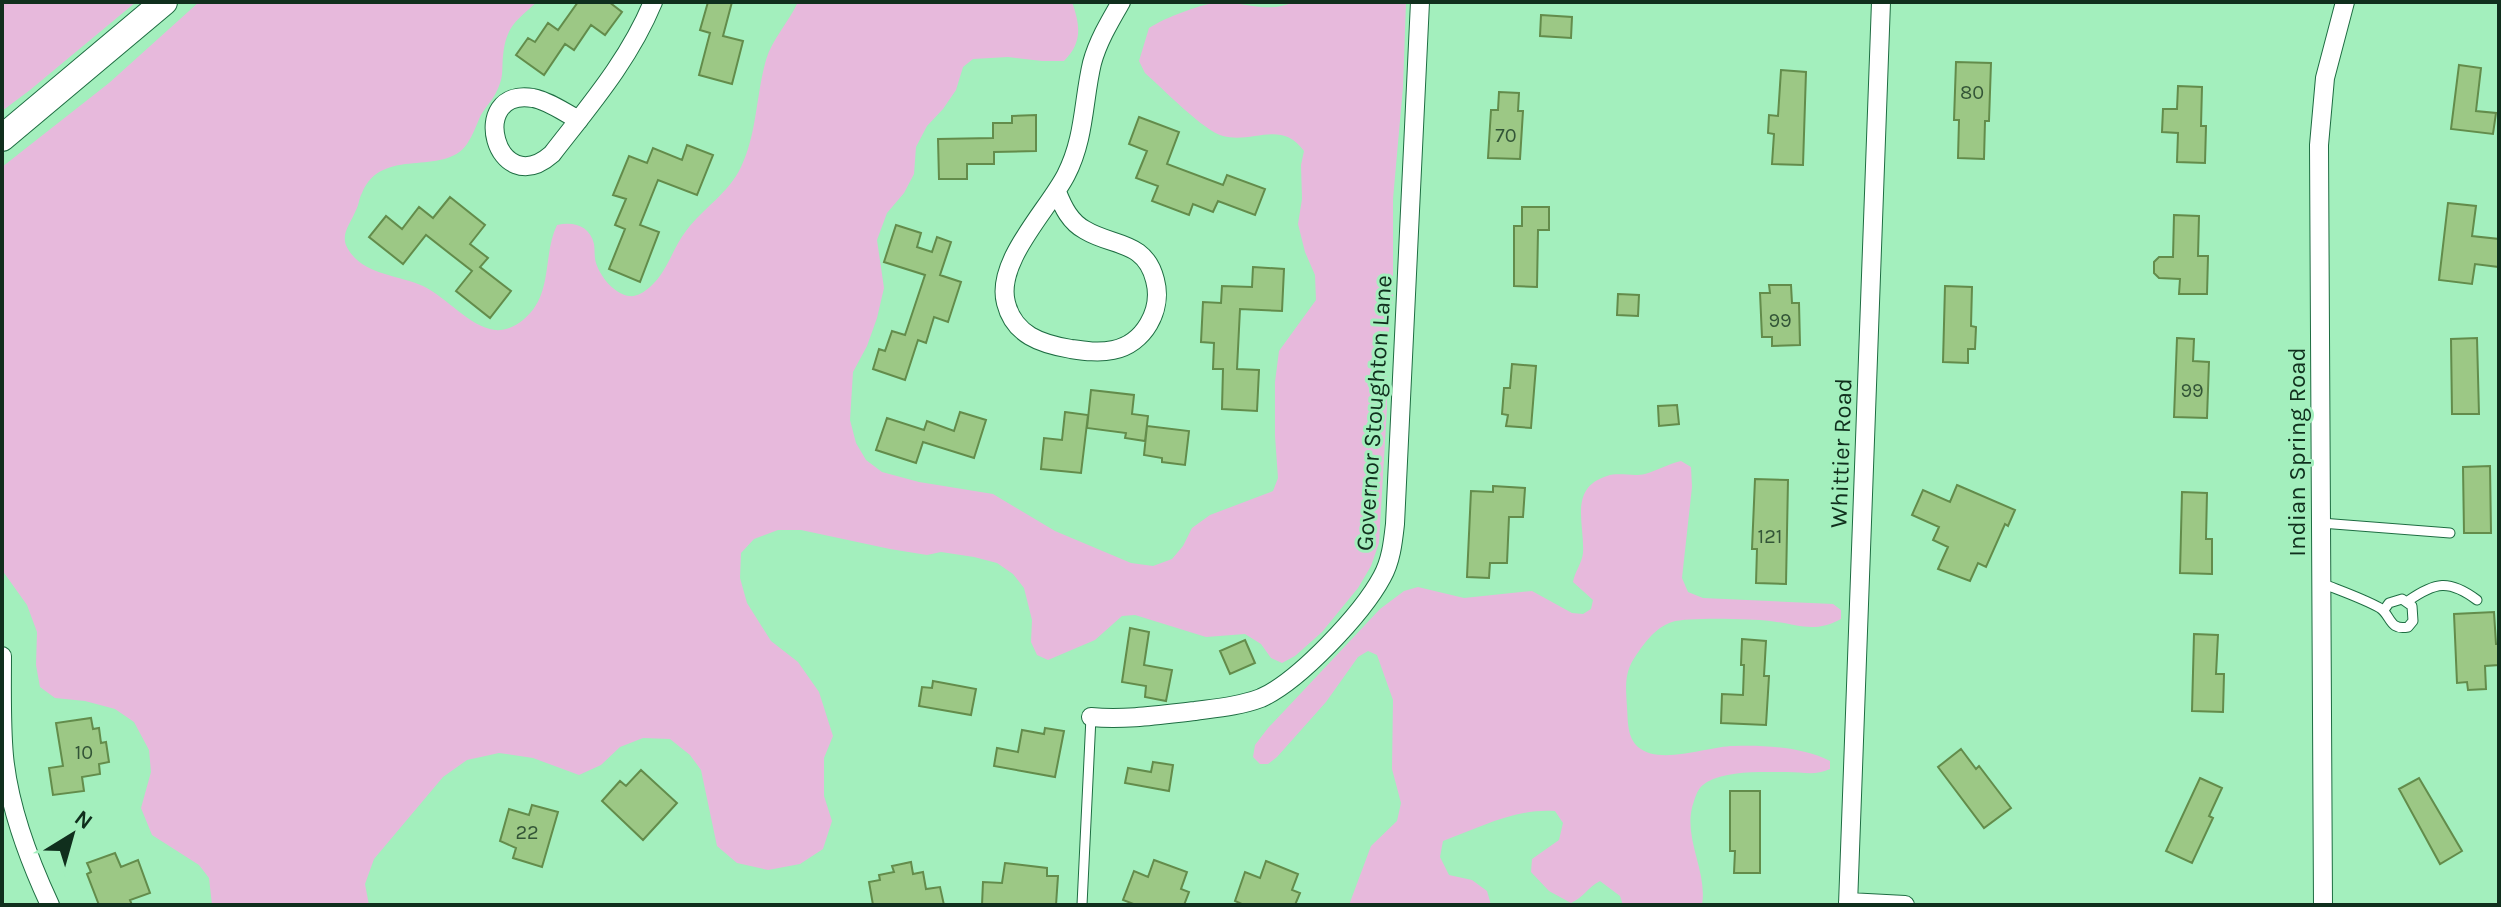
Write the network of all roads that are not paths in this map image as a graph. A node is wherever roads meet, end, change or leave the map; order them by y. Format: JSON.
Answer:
{"nodes":[{"id":1,"x":164,"y":2,"type":"edge"},
{"id":2,"x":653,"y":2,"type":"edge"},
{"id":3,"x":1121,"y":2,"type":"edge"},
{"id":4,"x":1420,"y":2,"type":"edge"},
{"id":5,"x":1881,"y":2,"type":"edge"},
{"id":6,"x":2345,"y":2,"type":"edge"},
{"id":7,"x":579,"y":120,"type":"junction"},
{"id":8,"x":2,"y":138,"type":"edge"},
{"id":9,"x":1057,"y":192,"type":"junction"},
{"id":10,"x":2321,"y":523,"type":"junction"},
{"id":11,"x":2450,"y":533,"type":"dead end"},
{"id":12,"x":2321,"y":583,"type":"junction"},
{"id":13,"x":2477,"y":600,"type":"dead end"},
{"id":14,"x":2408,"y":601,"type":"junction"},
{"id":15,"x":2384,"y":610,"type":"junction"},
{"id":16,"x":2,"y":656,"type":"edge"},
{"id":17,"x":1091,"y":717,"type":"joint"},
{"id":18,"x":1848,"y":904,"type":"edge"},
{"id":19,"x":50,"y":905,"type":"edge"},
{"id":20,"x":1082,"y":905,"type":"edge"},
{"id":21,"x":1905,"y":905,"type":"edge"},
{"id":22,"x":2323,"y":905,"type":"edge"}],
"edges":[{"from":1,"to":8,"type":"main road"},
{"from":2,"to":7,"type":"street"},
{"from":3,"to":9,"type":"street"},
{"from":4,"to":17,"type":"street","name":"Governor Stoughton Lane"},
{"from":5,"to":18,"type":"street","name":"Whittier Road"},
{"from":6,"to":10,"type":"street","name":"Indian Spring Road"},
{"from":7,"to":7,"type":"street"},
{"from":9,"to":9,"type":"street"},
{"from":10,"to":11,"type":"lane"},
{"from":10,"to":12,"type":"street","name":"Indian Spring Road"},
{"from":12,"to":15,"type":"lane"},
{"from":12,"to":22,"type":"street","name":"Indian Spring Road"},
{"from":13,"to":14,"type":"lane"},
{"from":14,"to":15,"type":"lane"},
{"from":14,"to":15,"type":"lane"},
{"from":16,"to":19,"type":"street"},
{"from":17,"to":20,"type":"lane"},
{"from":18,"to":21,"type":"street"}]}
